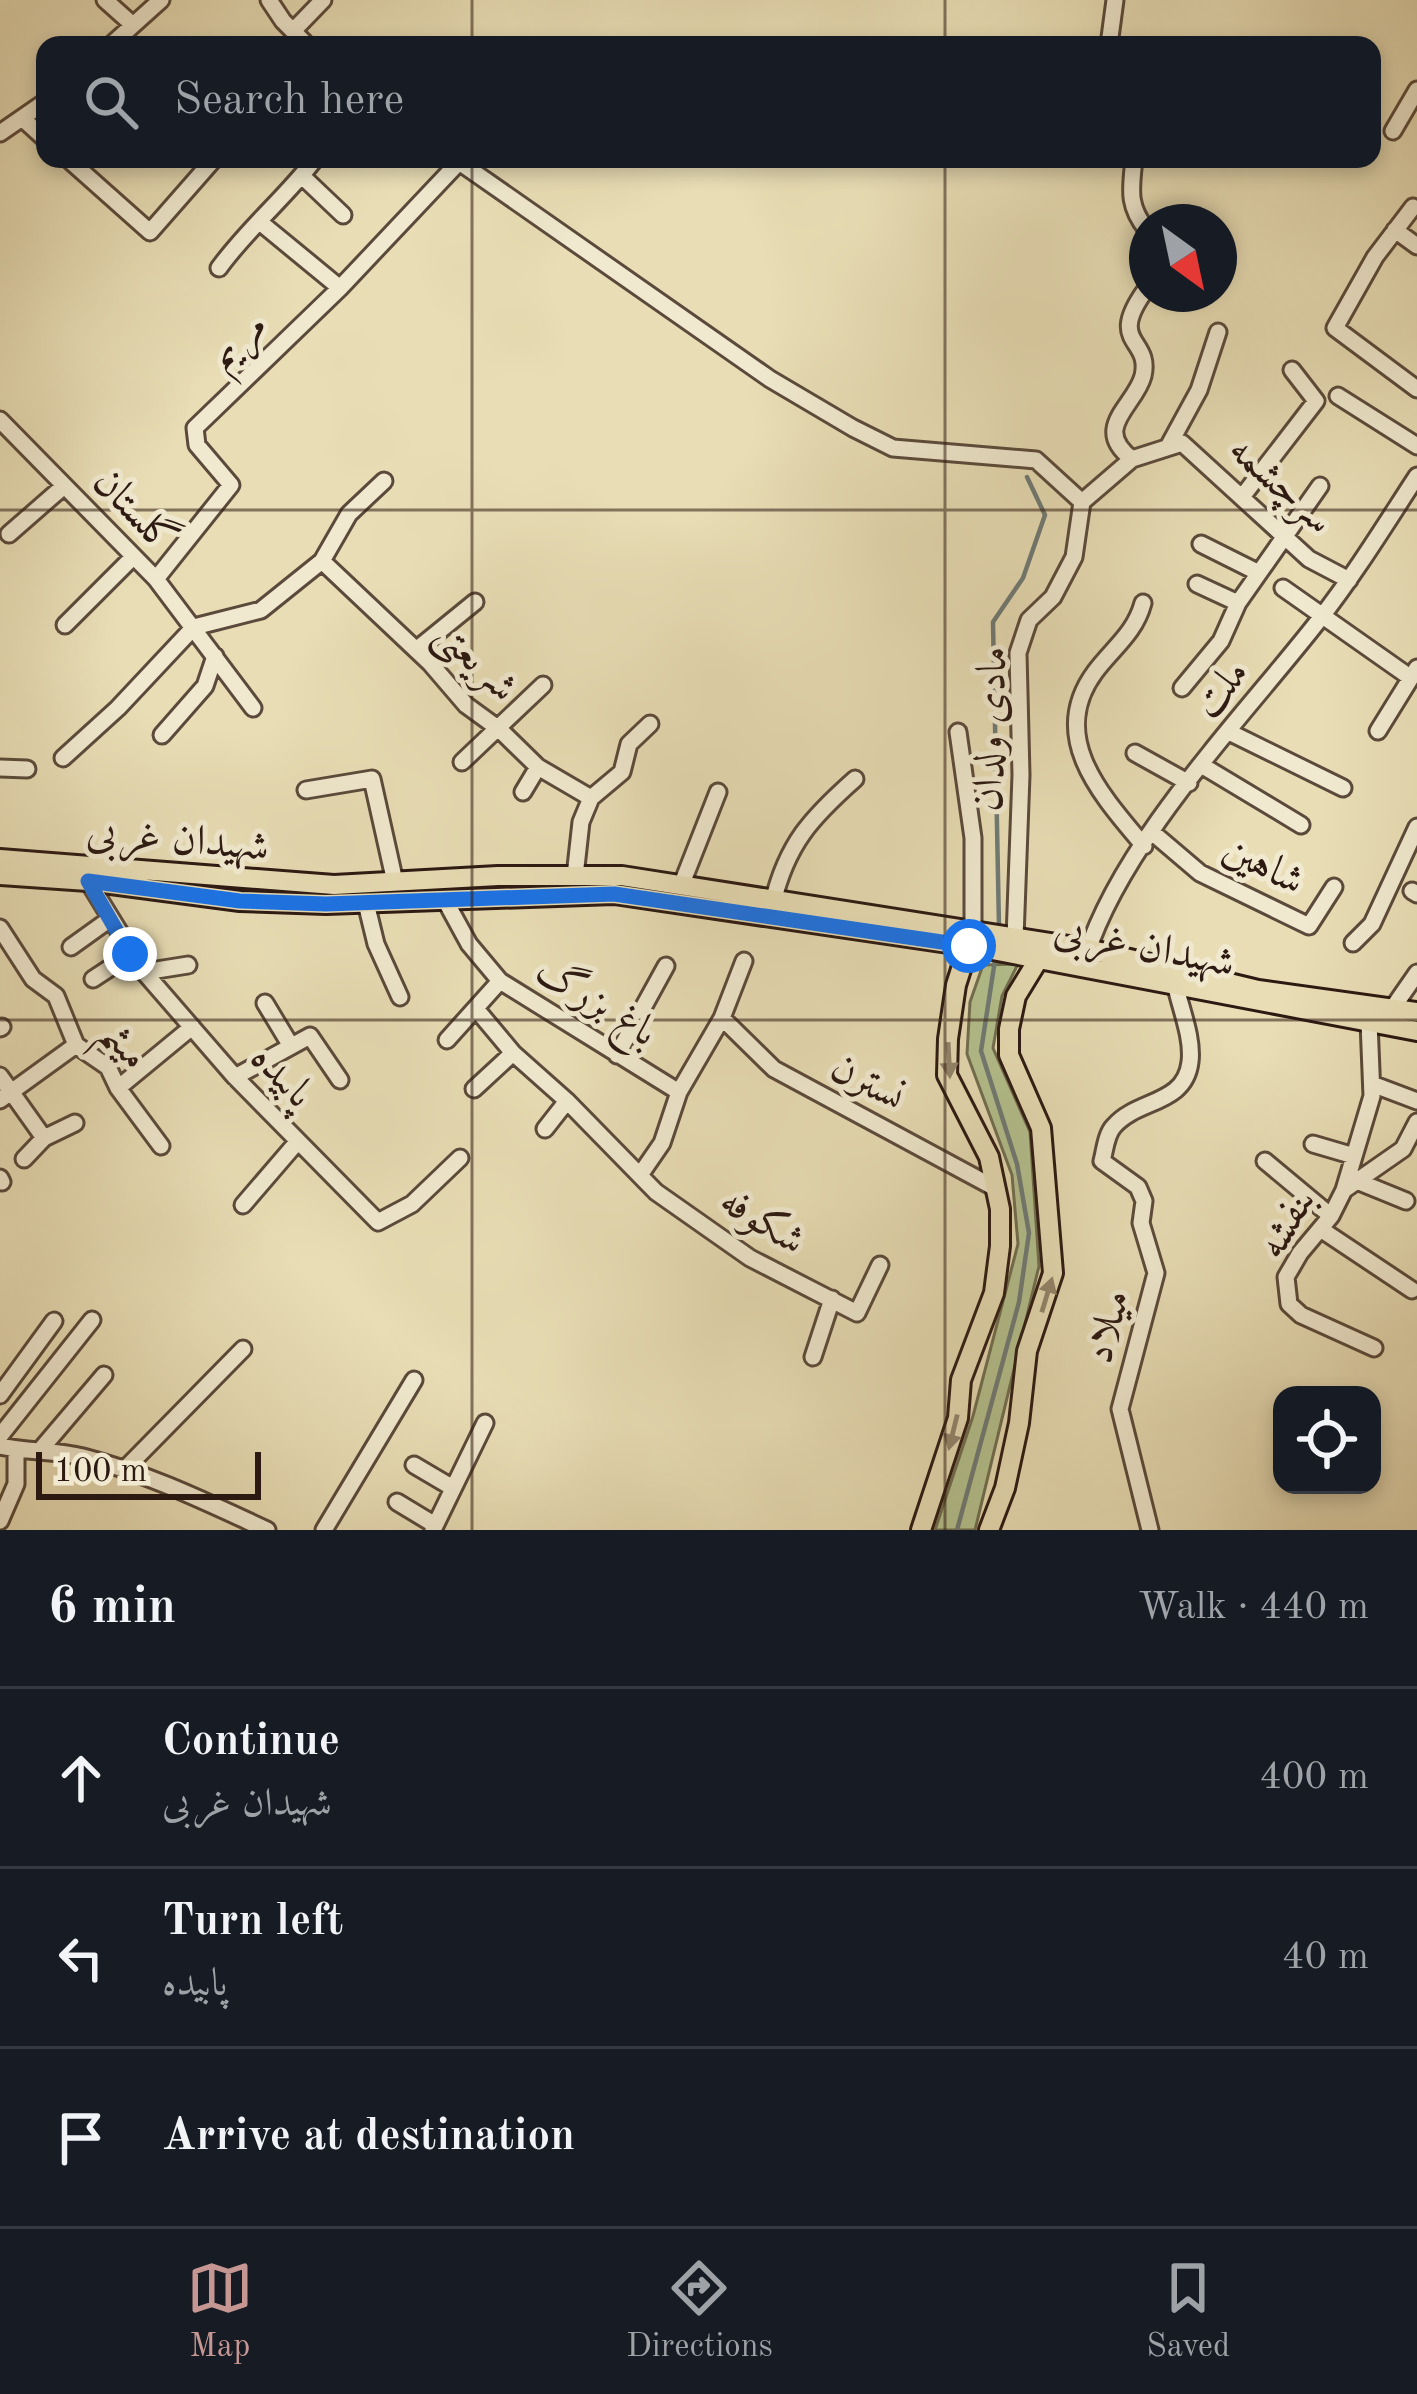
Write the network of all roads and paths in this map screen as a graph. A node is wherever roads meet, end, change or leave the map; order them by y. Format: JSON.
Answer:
{"nodes":[{"id":1,"x":105,"y":0,"type":"edge"},
{"id":2,"x":161,"y":0,"type":"edge"},
{"id":3,"x":268,"y":0,"type":"edge"},
{"id":4,"x":323,"y":0,"type":"edge"},
{"id":5,"x":1115,"y":0,"type":"edge"},
{"id":6,"x":133,"y":25,"type":"junction"},
{"id":7,"x":293,"y":31,"type":"junction"},
{"id":8,"x":121,"y":36,"type":"edge"},
{"id":9,"x":298,"y":36,"type":"edge"},
{"id":10,"x":1110,"y":36,"type":"edge"},
{"id":11,"x":1417,"y":90,"type":"edge"},
{"id":12,"x":36,"y":108,"type":"edge"},
{"id":13,"x":22,"y":118,"type":"junction"},
{"id":14,"x":36,"y":131,"type":"edge"},
{"id":15,"x":1393,"y":131,"type":"dead end"},
{"id":16,"x":0,"y":133,"type":"edge"},
{"id":17,"x":78,"y":168,"type":"edge"},
{"id":18,"x":206,"y":168,"type":"edge"},
{"id":19,"x":308,"y":168,"type":"edge"},
{"id":20,"x":450,"y":168,"type":"edge"},
{"id":21,"x":468,"y":168,"type":"edge"},
{"id":22,"x":1133,"y":168,"type":"edge"},
{"id":23,"x":302,"y":176,"type":"junction"},
{"id":24,"x":1132,"y":204,"type":"edge"},
{"id":25,"x":1413,"y":207,"type":"dead end"},
{"id":26,"x":344,"y":215,"type":"dead end"},
{"id":27,"x":261,"y":223,"type":"junction"},
{"id":28,"x":1395,"y":230,"type":"junction"},
{"id":29,"x":1417,"y":246,"type":"edge"},
{"id":30,"x":219,"y":268,"type":"dead end"},
{"id":31,"x":340,"y":288,"type":"junction"},
{"id":32,"x":1132,"y":312,"type":"edge"},
{"id":33,"x":1218,"y":332,"type":"dead end"},
{"id":34,"x":1292,"y":370,"type":"dead end"},
{"id":35,"x":1415,"y":383,"type":"edge"},
{"id":36,"x":1338,"y":396,"type":"dead end"},
{"id":37,"x":2,"y":429,"type":"edge"},
{"id":38,"x":1169,"y":445,"type":"junction"},
{"id":39,"x":1417,"y":446,"type":"edge"},
{"id":40,"x":1132,"y":459,"type":"junction"},
{"id":41,"x":1417,"y":476,"type":"edge"},
{"id":42,"x":384,"y":481,"type":"dead end"},
{"id":43,"x":64,"y":486,"type":"junction"},
{"id":44,"x":1320,"y":486,"type":"dead end"},
{"id":45,"x":1242,"y":497,"type":"junction"},
{"id":46,"x":1410,"y":501,"type":"edge"},
{"id":47,"x":1082,"y":502,"type":"junction"},
{"id":48,"x":9,"y":534,"type":"dead end"},
{"id":49,"x":1282,"y":536,"type":"junction"},
{"id":50,"x":1202,"y":544,"type":"dead end"},
{"id":51,"x":132,"y":558,"type":"junction"},
{"id":52,"x":322,"y":561,"type":"junction"},
{"id":53,"x":1257,"y":572,"type":"junction"},
{"id":54,"x":156,"y":579,"type":"junction"},
{"id":55,"x":1349,"y":580,"type":"junction"},
{"id":56,"x":1197,"y":584,"type":"dead end"},
{"id":57,"x":1283,"y":588,"type":"dead end"},
{"id":58,"x":475,"y":602,"type":"dead end"},
{"id":59,"x":1143,"y":603,"type":"dead end"},
{"id":60,"x":1238,"y":603,"type":"junction"},
{"id":61,"x":1322,"y":616,"type":"junction"},
{"id":62,"x":65,"y":625,"type":"dead end"},
{"id":63,"x":194,"y":627,"type":"junction"},
{"id":64,"x":416,"y":650,"type":"junction"},
{"id":65,"x":215,"y":656,"type":"junction"},
{"id":66,"x":1414,"y":673,"type":"edge"},
{"id":67,"x":543,"y":685,"type":"dead end"},
{"id":68,"x":1182,"y":688,"type":"dead end"},
{"id":69,"x":253,"y":709,"type":"dead end"},
{"id":70,"x":650,"y":724,"type":"dead end"},
{"id":71,"x":499,"y":729,"type":"junction"},
{"id":72,"x":1378,"y":731,"type":"dead end"},
{"id":73,"x":958,"y":732,"type":"dead end"},
{"id":74,"x":1229,"y":732,"type":"junction"},
{"id":75,"x":162,"y":735,"type":"dead end"},
{"id":76,"x":1135,"y":753,"type":"dead end"},
{"id":77,"x":62,"y":758,"type":"dead end"},
{"id":78,"x":462,"y":762,"type":"dead end"},
{"id":79,"x":1203,"y":766,"type":"junction"},
{"id":80,"x":538,"y":767,"type":"junction"},
{"id":81,"x":0,"y":768,"type":"edge"},
{"id":82,"x":26,"y":769,"type":"dead end"},
{"id":83,"x":855,"y":779,"type":"dead end"},
{"id":84,"x":1189,"y":783,"type":"junction"},
{"id":85,"x":1343,"y":788,"type":"dead end"},
{"id":86,"x":306,"y":790,"type":"dead end"},
{"id":87,"x":523,"y":792,"type":"dead end"},
{"id":88,"x":718,"y":792,"type":"dead end"},
{"id":89,"x":591,"y":798,"type":"junction"},
{"id":90,"x":1301,"y":826,"type":"dead end"},
{"id":91,"x":1417,"y":827,"type":"edge"},
{"id":92,"x":1148,"y":839,"type":"junction"},
{"id":93,"x":0,"y":859,"type":"edge"},
{"id":94,"x":0,"y":874,"type":"edge"},
{"id":95,"x":575,"y":876,"type":"junction"},
{"id":96,"x":88,"y":881,"type":"junction"},
{"id":97,"x":395,"y":882,"type":"junction"},
{"id":98,"x":681,"y":886,"type":"junction"},
{"id":99,"x":1334,"y":887,"type":"dead end"},
{"id":100,"x":445,"y":900,"type":"junction"},
{"id":101,"x":773,"y":902,"type":"junction"},
{"id":102,"x":366,"y":903,"type":"junction"},
{"id":103,"x":110,"y":919,"type":"junction"},
{"id":104,"x":0,"y":928,"type":"edge"},
{"id":105,"x":1015,"y":938,"type":"junction"},
{"id":106,"x":971,"y":939,"type":"junction"},
{"id":107,"x":1352,"y":943,"type":"dead end"},
{"id":108,"x":5,"y":947,"type":"edge"},
{"id":109,"x":71,"y":947,"type":"dead end"},
{"id":110,"x":130,"y":954,"type":"junction"},
{"id":111,"x":1086,"y":959,"type":"junction"},
{"id":112,"x":1038,"y":960,"type":"junction"},
{"id":113,"x":744,"y":961,"type":"dead end"},
{"id":114,"x":188,"y":965,"type":"dead end"},
{"id":115,"x":666,"y":966,"type":"dead end"},
{"id":116,"x":144,"y":972,"type":"junction"},
{"id":117,"x":1417,"y":973,"type":"edge"},
{"id":118,"x":93,"y":979,"type":"dead end"},
{"id":119,"x":500,"y":981,"type":"junction"},
{"id":120,"x":1176,"y":987,"type":"junction"},
{"id":121,"x":400,"y":997,"type":"dead end"},
{"id":122,"x":266,"y":1003,"type":"dead end"},
{"id":123,"x":1392,"y":1009,"type":"junction"},
{"id":124,"x":477,"y":1010,"type":"junction"},
{"id":125,"x":1417,"y":1012,"type":"edge"},
{"id":126,"x":722,"y":1018,"type":"junction"},
{"id":127,"x":1369,"y":1022,"type":"junction"},
{"id":128,"x":192,"y":1028,"type":"junction"},
{"id":129,"x":1417,"y":1031,"type":"edge"},
{"id":130,"x":447,"y":1040,"type":"dead end"},
{"id":131,"x":76,"y":1045,"type":"junction"},
{"id":132,"x":291,"y":1046,"type":"junction"},
{"id":133,"x":513,"y":1053,"type":"junction"},
{"id":134,"x":617,"y":1054,"type":"junction"},
{"id":135,"x":0,"y":1076,"type":"edge"},
{"id":136,"x":235,"y":1077,"type":"junction"},
{"id":137,"x":340,"y":1080,"type":"dead end"},
{"id":138,"x":1372,"y":1084,"type":"junction"},
{"id":139,"x":118,"y":1088,"type":"junction"},
{"id":140,"x":474,"y":1090,"type":"dead end"},
{"id":141,"x":679,"y":1092,"type":"junction"},
{"id":142,"x":5,"y":1095,"type":"edge"},
{"id":143,"x":1417,"y":1100,"type":"edge"},
{"id":144,"x":567,"y":1101,"type":"junction"},
{"id":145,"x":1417,"y":1122,"type":"edge"},
{"id":146,"x":75,"y":1123,"type":"dead end"},
{"id":147,"x":545,"y":1129,"type":"dead end"},
{"id":148,"x":44,"y":1138,"type":"junction"},
{"id":149,"x":298,"y":1141,"type":"junction"},
{"id":150,"x":1312,"y":1144,"type":"dead end"},
{"id":151,"x":160,"y":1145,"type":"dead end"},
{"id":152,"x":1354,"y":1156,"type":"junction"},
{"id":153,"x":460,"y":1158,"type":"dead end"},
{"id":154,"x":24,"y":1159,"type":"dead end"},
{"id":155,"x":1265,"y":1161,"type":"dead end"},
{"id":156,"x":640,"y":1175,"type":"junction"},
{"id":157,"x":1350,"y":1186,"type":"junction"},
{"id":158,"x":995,"y":1188,"type":"junction"},
{"id":159,"x":1406,"y":1202,"type":"dead end"},
{"id":160,"x":243,"y":1205,"type":"dead end"},
{"id":161,"x":1326,"y":1224,"type":"junction"},
{"id":162,"x":880,"y":1265,"type":"dead end"},
{"id":163,"x":1412,"y":1289,"type":"dead end"},
{"id":164,"x":832,"y":1299,"type":"junction"},
{"id":165,"x":92,"y":1320,"type":"dead end"},
{"id":166,"x":55,"y":1321,"type":"dead end"},
{"id":167,"x":1374,"y":1348,"type":"dead end"},
{"id":168,"x":243,"y":1349,"type":"dead end"},
{"id":169,"x":813,"y":1357,"type":"dead end"},
{"id":170,"x":104,"y":1375,"type":"dead end"},
{"id":171,"x":414,"y":1380,"type":"dead end"},
{"id":172,"x":0,"y":1395,"type":"edge"},
{"id":173,"x":485,"y":1423,"type":"dead end"},
{"id":174,"x":0,"y":1436,"type":"edge"},
{"id":175,"x":8,"y":1448,"type":"edge"},
{"id":176,"x":42,"y":1448,"type":"junction"},
{"id":177,"x":414,"y":1465,"type":"dead end"},
{"id":178,"x":124,"y":1470,"type":"junction"},
{"id":179,"x":453,"y":1488,"type":"junction"},
{"id":180,"x":397,"y":1502,"type":"dead end"},
{"id":181,"x":0,"y":1522,"type":"edge"},
{"id":182,"x":434,"y":1527,"type":"edge"},
{"id":183,"x":267,"y":1530,"type":"edge"},
{"id":184,"x":324,"y":1530,"type":"edge"},
{"id":185,"x":921,"y":1530,"type":"edge"},
{"id":186,"x":989,"y":1530,"type":"edge"},
{"id":187,"x":1150,"y":1530,"type":"edge"}],
"edges":[{"from":1,"to":6,"type":"street"},
{"from":2,"to":6,"type":"street"},
{"from":3,"to":7,"type":"street"},
{"from":4,"to":7,"type":"street"},
{"from":5,"to":10,"type":"street"},
{"from":6,"to":8,"type":"street"},
{"from":7,"to":9,"type":"street"},
{"from":11,"to":15,"type":"street"},
{"from":12,"to":13,"type":"street"},
{"from":13,"to":14,"type":"street"},
{"from":13,"to":16,"type":"street"},
{"from":17,"to":18,"type":"street"},
{"from":19,"to":23,"type":"street"},
{"from":20,"to":31,"type":"street","name":"مریم"},
{"from":21,"to":47,"type":"street"},
{"from":22,"to":24,"type":"street"},
{"from":23,"to":26,"type":"street"},
{"from":23,"to":27,"type":"street"},
{"from":25,"to":28,"type":"street"},
{"from":27,"to":30,"type":"street"},
{"from":27,"to":31,"type":"street"},
{"from":28,"to":29,"type":"street"},
{"from":28,"to":35,"type":"street"},
{"from":31,"to":54,"type":"street","name":"مریم"},
{"from":32,"to":40,"type":"street"},
{"from":33,"to":38,"type":"street","name":"سرچشمه"},
{"from":34,"to":45,"type":"street"},
{"from":36,"to":39,"type":"street"},
{"from":37,"to":43,"type":"street","name":"گلستان"},
{"from":38,"to":40,"type":"street","name":"سرچشمه"},
{"from":38,"to":45,"type":"street","name":"سرچشمه"},
{"from":40,"to":47,"type":"street","name":"سرچشمه"},
{"from":41,"to":46,"type":"street","name":"ملت"},
{"from":42,"to":52,"type":"street"},
{"from":43,"to":48,"type":"street"},
{"from":43,"to":51,"type":"street","name":"گلستان"},
{"from":44,"to":49,"type":"street"},
{"from":45,"to":49,"type":"street","name":"سرچشمه"},
{"from":46,"to":55,"type":"street","name":"ملت"},
{"from":47,"to":105,"type":"street","name":"مادی ولدان"},
{"from":49,"to":53,"type":"street"},
{"from":49,"to":55,"type":"street","name":"سرچشمه"},
{"from":50,"to":53,"type":"street"},
{"from":51,"to":54,"type":"street","name":"گلستان"},
{"from":51,"to":62,"type":"street"},
{"from":52,"to":63,"type":"street"},
{"from":52,"to":64,"type":"street","name":"شریعتی"},
{"from":53,"to":60,"type":"street"},
{"from":54,"to":63,"type":"street","name":"گلستان"},
{"from":55,"to":61,"type":"street","name":"ملت"},
{"from":56,"to":60,"type":"street"},
{"from":57,"to":61,"type":"street"},
{"from":58,"to":64,"type":"street"},
{"from":59,"to":92,"type":"street"},
{"from":60,"to":68,"type":"street"},
{"from":61,"to":66,"type":"street"},
{"from":61,"to":74,"type":"street","name":"ملت"},
{"from":63,"to":65,"type":"street","name":"گلستان"},
{"from":63,"to":77,"type":"street"},
{"from":64,"to":71,"type":"street","name":"شریعتی"},
{"from":65,"to":69,"type":"street","name":"گلستان"},
{"from":65,"to":75,"type":"street"},
{"from":66,"to":72,"type":"street"},
{"from":67,"to":71,"type":"street"},
{"from":70,"to":89,"type":"street"},
{"from":71,"to":78,"type":"street"},
{"from":71,"to":80,"type":"street","name":"شریعتی"},
{"from":73,"to":106,"type":"street"},
{"from":74,"to":79,"type":"street","name":"ملت"},
{"from":74,"to":85,"type":"street"},
{"from":76,"to":84,"type":"street"},
{"from":79,"to":84,"type":"street","name":"ملت"},
{"from":79,"to":90,"type":"street"},
{"from":80,"to":87,"type":"street"},
{"from":80,"to":89,"type":"street","name":"شریعتی"},
{"from":81,"to":82,"type":"street"},
{"from":83,"to":101,"type":"street"},
{"from":84,"to":92,"type":"street","name":"ملت"},
{"from":86,"to":97,"type":"street"},
{"from":88,"to":98,"type":"street"},
{"from":89,"to":95,"type":"street"},
{"from":91,"to":107,"type":"street"},
{"from":92,"to":99,"type":"street","name":"شاهین"},
{"from":92,"to":111,"type":"street","name":"ملت"},
{"from":93,"to":97,"type":"main road","name":"شهیدان غربی"},
{"from":94,"to":96,"type":"main road","name":"شهیدان غربی"},
{"from":95,"to":97,"type":"main road","name":"شهیدان غربی"},
{"from":95,"to":98,"type":"main road","name":"شهیدان غربی"},
{"from":96,"to":102,"type":"main road","name":"شهیدان غربی"},
{"from":96,"to":103,"type":"street","name":"پابیده"},
{"from":98,"to":101,"type":"main road","name":"شهیدان غربی"},
{"from":100,"to":102,"type":"main road","name":"شهیدان غربی"},
{"from":100,"to":106,"type":"main road","name":"شهیدان غربی"},
{"from":100,"to":119,"type":"street","name":"باغ بزرگ"},
{"from":101,"to":106,"type":"main road","name":"شهیدان غربی"},
{"from":102,"to":121,"type":"street"},
{"from":103,"to":109,"type":"street"},
{"from":103,"to":110,"type":"street","name":"پابیده"},
{"from":104,"to":108,"type":"street","name":"میثم"},
{"from":105,"to":106,"type":"main road","name":"شهیدان غربی"},
{"from":105,"to":111,"type":"main road","name":"شهیدان غربی"},
{"from":106,"to":112,"type":"main road","name":"شهیدان غربی"},
{"from":106,"to":158,"type":"main road","one_way":true},
{"from":108,"to":131,"type":"street","name":"میثم"},
{"from":110,"to":116,"type":"street","name":"پابیده"},
{"from":110,"to":118,"type":"street"},
{"from":111,"to":112,"type":"main road","name":"شهیدان غربی"},
{"from":111,"to":120,"type":"main road","name":"شهیدان غربی"},
{"from":111,"to":123,"type":"main road","name":"شهیدان غربی"},
{"from":186,"to":112,"type":"main road","one_way":true},
{"from":113,"to":126,"type":"street"},
{"from":114,"to":116,"type":"street"},
{"from":115,"to":134,"type":"street"},
{"from":116,"to":128,"type":"street","name":"پابیده"},
{"from":117,"to":123,"type":"street"},
{"from":119,"to":124,"type":"street"},
{"from":119,"to":134,"type":"street","name":"باغ بزرگ"},
{"from":120,"to":127,"type":"main road","name":"شهیدان غربی"},
{"from":120,"to":187,"type":"street","name":"میلاد"},
{"from":122,"to":132,"type":"street"},
{"from":123,"to":125,"type":"main road","name":"شهیدان غربی"},
{"from":124,"to":130,"type":"street"},
{"from":124,"to":133,"type":"street","name":"شکوفه"},
{"from":126,"to":141,"type":"street"},
{"from":126,"to":158,"type":"street","name":"نسترن"},
{"from":127,"to":129,"type":"main road","name":"شهیدان غربی"},
{"from":127,"to":138,"type":"street","name":"بنفشه"},
{"from":128,"to":136,"type":"street","name":"پابیده"},
{"from":128,"to":139,"type":"street"},
{"from":131,"to":139,"type":"street","name":"میثم"},
{"from":131,"to":142,"type":"street"},
{"from":132,"to":136,"type":"street"},
{"from":132,"to":137,"type":"street"},
{"from":133,"to":140,"type":"street"},
{"from":133,"to":144,"type":"street","name":"شکوفه"},
{"from":134,"to":141,"type":"street","name":"باغ بزرگ"},
{"from":135,"to":142,"type":"street"},
{"from":136,"to":149,"type":"street","name":"پابیده"},
{"from":138,"to":143,"type":"street"},
{"from":138,"to":152,"type":"street","name":"بنفشه"},
{"from":139,"to":151,"type":"street","name":"میثم"},
{"from":141,"to":156,"type":"street"},
{"from":142,"to":148,"type":"street"},
{"from":144,"to":147,"type":"street"},
{"from":144,"to":156,"type":"street","name":"شکوفه"},
{"from":145,"to":157,"type":"street"},
{"from":146,"to":148,"type":"street"},
{"from":148,"to":154,"type":"street"},
{"from":149,"to":153,"type":"street","name":"پابیده"},
{"from":149,"to":160,"type":"street"},
{"from":150,"to":152,"type":"street"},
{"from":152,"to":157,"type":"street","name":"بنفشه"},
{"from":155,"to":161,"type":"street"},
{"from":156,"to":164,"type":"street","name":"شکوفه"},
{"from":157,"to":159,"type":"street"},
{"from":157,"to":161,"type":"street","name":"بنفشه"},
{"from":158,"to":185,"type":"main road","one_way":true},
{"from":161,"to":163,"type":"street"},
{"from":161,"to":167,"type":"street","name":"بنفشه"},
{"from":162,"to":164,"type":"street","name":"شکوفه"},
{"from":164,"to":169,"type":"street"},
{"from":165,"to":174,"type":"street"},
{"from":166,"to":172,"type":"street"},
{"from":168,"to":178,"type":"street"},
{"from":170,"to":176,"type":"street"},
{"from":171,"to":184,"type":"street"},
{"from":173,"to":179,"type":"street"},
{"from":175,"to":176,"type":"street"},
{"from":175,"to":181,"type":"street"},
{"from":176,"to":178,"type":"street"},
{"from":177,"to":179,"type":"street"},
{"from":178,"to":183,"type":"street"},
{"from":179,"to":182,"type":"street"},
{"from":180,"to":182,"type":"street"}]}
